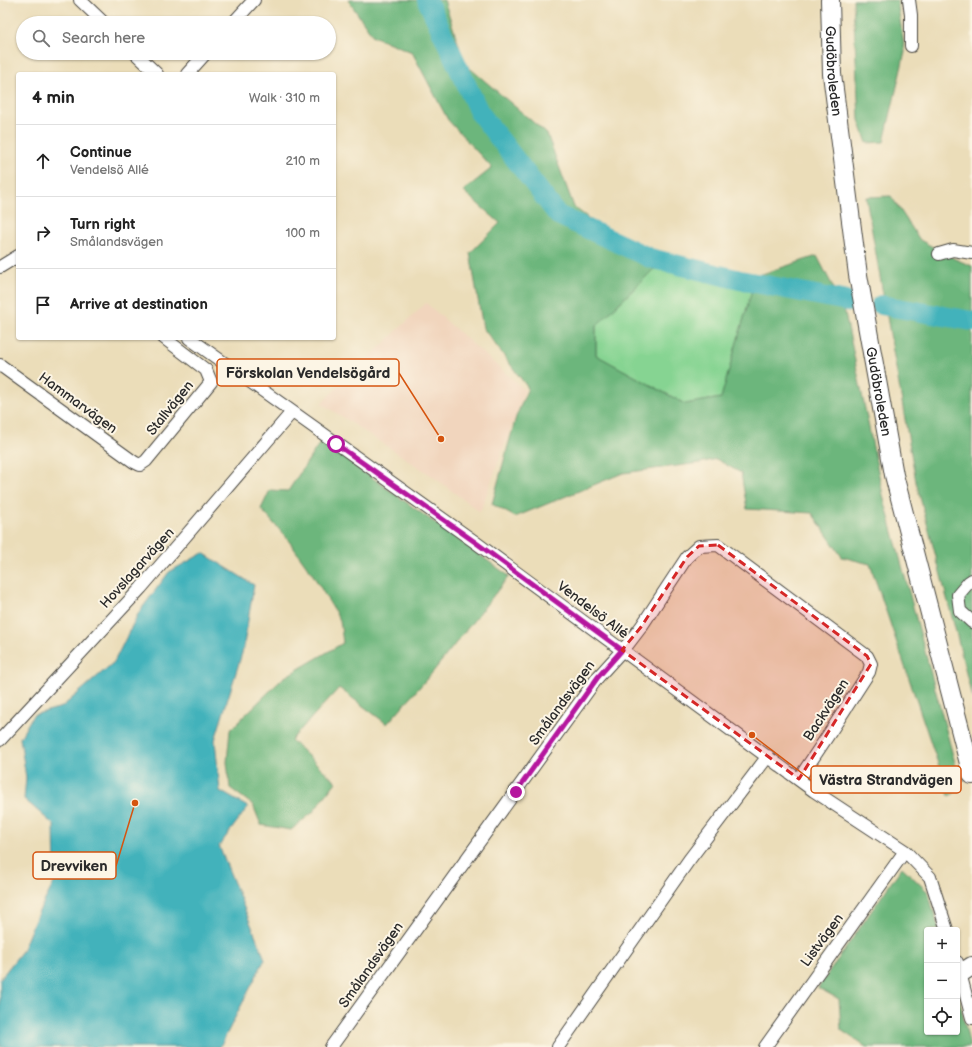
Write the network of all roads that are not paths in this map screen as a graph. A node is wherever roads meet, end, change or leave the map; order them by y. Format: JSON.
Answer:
{"nodes":[{"id":1,"x":80,"y":0,"type":"edge"},
{"id":2,"x":254,"y":0,"type":"edge"},
{"id":3,"x":830,"y":0,"type":"edge"},
{"id":4,"x":909,"y":0,"type":"edge"},
{"id":5,"x":97,"y":16,"type":"edge"},
{"id":6,"x":239,"y":16,"type":"edge"},
{"id":7,"x":911,"y":46,"type":"dead end"},
{"id":8,"x":142,"y":60,"type":"edge"},
{"id":9,"x":200,"y":60,"type":"edge"},
{"id":10,"x":155,"y":72,"type":"edge"},
{"id":11,"x":189,"y":72,"type":"edge"},
{"id":12,"x":972,"y":253,"type":"edge"},
{"id":13,"x":940,"y":254,"type":"dead end"},
{"id":14,"x":16,"y":257,"type":"edge"},
{"id":15,"x":0,"y":267,"type":"edge"},
{"id":16,"x":167,"y":340,"type":"edge"},
{"id":17,"x":192,"y":340,"type":"edge"},
{"id":18,"x":0,"y":365,"type":"edge"},
{"id":19,"x":292,"y":412,"type":"junction"},
{"id":20,"x":140,"y":464,"type":"joint"},
{"id":21,"x":972,"y":580,"type":"edge"},
{"id":22,"x":972,"y":622,"type":"edge"},
{"id":23,"x":622,"y":650,"type":"junction"},
{"id":24,"x":867,"y":656,"type":"joint"},
{"id":25,"x":0,"y":740,"type":"edge"},
{"id":26,"x":768,"y":756,"type":"junction"},
{"id":27,"x":972,"y":775,"type":"edge"},
{"id":28,"x":799,"y":779,"type":"junction"},
{"id":29,"x":905,"y":851,"type":"junction"},
{"id":30,"x":946,"y":927,"type":"edge"},
{"id":31,"x":965,"y":968,"type":"edge"},
{"id":32,"x":972,"y":1018,"type":"edge"},
{"id":33,"x":331,"y":1047,"type":"edge"},
{"id":34,"x":558,"y":1047,"type":"edge"},
{"id":35,"x":765,"y":1047,"type":"edge"}],
"edges":[{"from":1,"to":5,"type":"street"},
{"from":2,"to":6,"type":"street"},
{"from":3,"to":27,"type":"main road","name":"Gudöbroleden"},
{"from":4,"to":7,"type":"street"},
{"from":8,"to":10,"type":"street"},
{"from":9,"to":11,"type":"street"},
{"from":12,"to":13,"type":"street"},
{"from":14,"to":15,"type":"street"},
{"from":16,"to":20,"type":"street","name":"Stallvägen"},
{"from":17,"to":19,"type":"street","name":"Vendelsö Allé"},
{"from":18,"to":20,"type":"street","name":"Hammarvägen"},
{"from":19,"to":23,"type":"street","name":"Vendelsö Allé"},
{"from":19,"to":25,"type":"street","name":"Hovslagarvägen"},
{"from":21,"to":22,"type":"street"},
{"from":23,"to":24,"type":"street","name":"Smålandsvägen"},
{"from":23,"to":26,"type":"street","name":"Vendelsö Allé"},
{"from":23,"to":33,"type":"street","name":"Smålandsvägen"},
{"from":24,"to":28,"type":"street","name":"Backvägen"},
{"from":26,"to":28,"type":"street","name":"Vendelsö Allé"},
{"from":26,"to":34,"type":"street"},
{"from":28,"to":29,"type":"street","name":"Vendelsö Allé"},
{"from":29,"to":30,"type":"street","name":"Vendelsö Allé"},
{"from":29,"to":35,"type":"street","name":"Listvägen"},
{"from":31,"to":32,"type":"street"}]}
